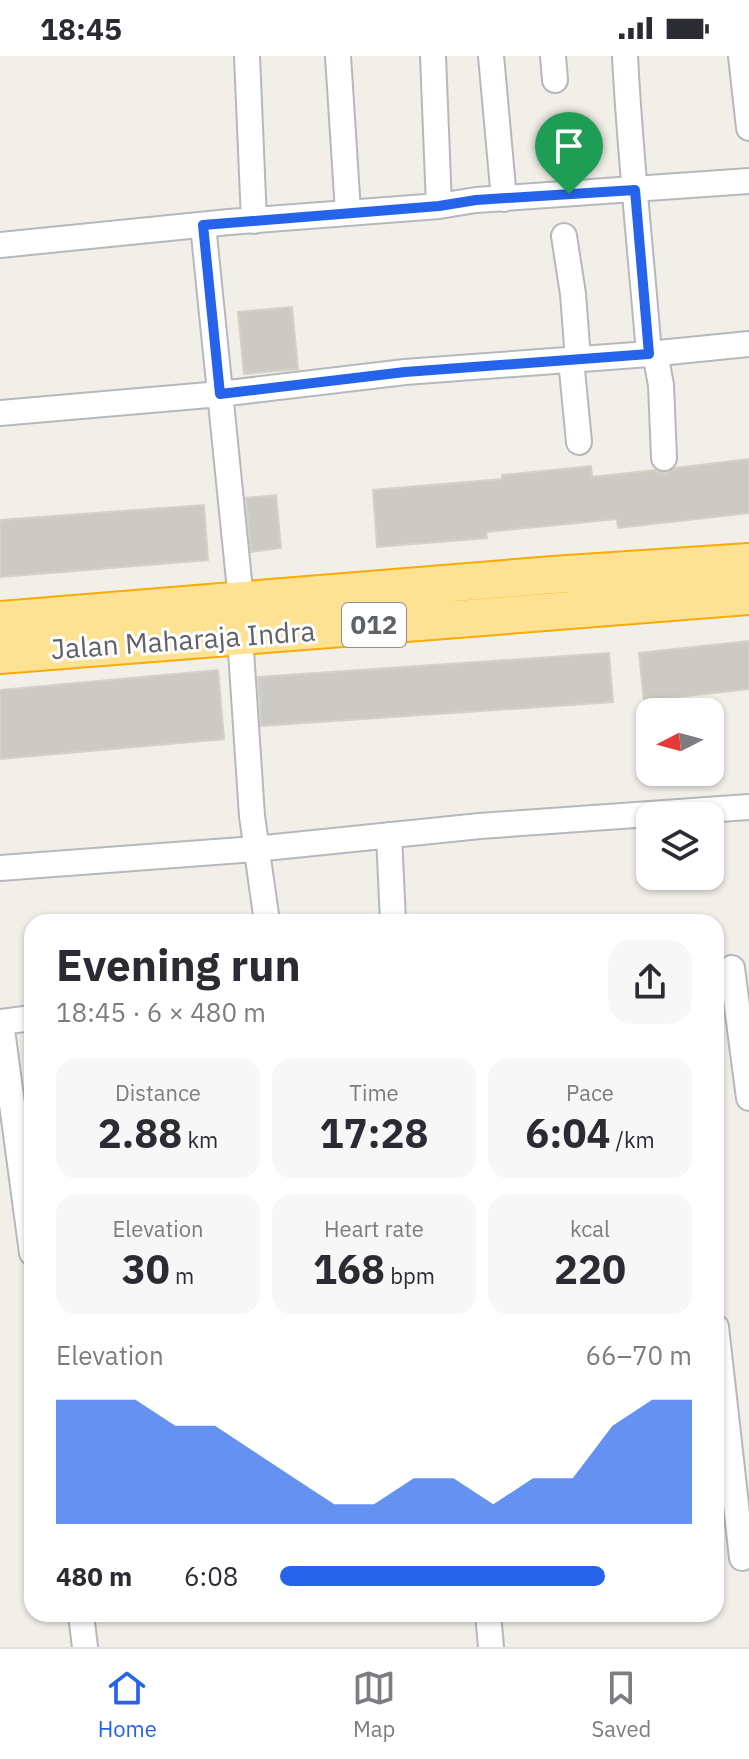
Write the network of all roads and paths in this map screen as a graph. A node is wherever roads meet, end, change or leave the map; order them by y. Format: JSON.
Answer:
{"nodes":[{"id":1,"x":247,"y":56,"type":"edge"},
{"id":2,"x":338,"y":56,"type":"edge"},
{"id":3,"x":433,"y":56,"type":"edge"},
{"id":4,"x":491,"y":56,"type":"edge"},
{"id":5,"x":625,"y":56,"type":"edge"},
{"id":6,"x":741,"y":56,"type":"edge"},
{"id":7,"x":749,"y":128,"type":"edge"},
{"id":8,"x":749,"y":181,"type":"edge"},
{"id":9,"x":635,"y":190,"type":"junction"},
{"id":10,"x":504,"y":199,"type":"junction"},
{"id":11,"x":439,"y":206,"type":"junction"},
{"id":12,"x":348,"y":212,"type":"junction"},
{"id":13,"x":254,"y":221,"type":"junction"},
{"id":14,"x":203,"y":225,"type":"junction"},
{"id":15,"x":564,"y":236,"type":"dead end"},
{"id":16,"x":0,"y":245,"type":"edge"},
{"id":17,"x":749,"y":344,"type":"edge"},
{"id":18,"x":652,"y":353,"type":"junction"},
{"id":19,"x":575,"y":359,"type":"junction"},
{"id":20,"x":220,"y":394,"type":"junction"},
{"id":21,"x":0,"y":413,"type":"edge"},
{"id":22,"x":579,"y":442,"type":"dead end"},
{"id":23,"x":664,"y":458,"type":"dead end"},
{"id":24,"x":749,"y":562,"type":"edge"},
{"id":25,"x":710,"y":563,"type":"junction"},
{"id":26,"x":749,"y":596,"type":"edge"},
{"id":27,"x":712,"y":599,"type":"junction"},
{"id":28,"x":241,"y":600,"type":"junction"},
{"id":29,"x":0,"y":620,"type":"edge"},
{"id":30,"x":240,"y":636,"type":"junction"},
{"id":31,"x":0,"y":655,"type":"edge"},
{"id":32,"x":749,"y":807,"type":"edge"},
{"id":33,"x":389,"y":835,"type":"junction"},
{"id":34,"x":255,"y":849,"type":"junction"},
{"id":35,"x":0,"y":868,"type":"edge"},
{"id":36,"x":266,"y":914,"type":"edge"},
{"id":37,"x":393,"y":914,"type":"edge"},
{"id":38,"x":732,"y":968,"type":"edge"},
{"id":39,"x":24,"y":1019,"type":"edge"},
{"id":40,"x":0,"y":1022,"type":"edge"},
{"id":41,"x":749,"y":1098,"type":"edge"},
{"id":42,"x":24,"y":1195,"type":"edge"},
{"id":43,"x":724,"y":1398,"type":"edge"},
{"id":44,"x":742,"y":1558,"type":"dead end"},
{"id":45,"x":82,"y":1622,"type":"edge"},
{"id":46,"x":489,"y":1622,"type":"edge"},
{"id":47,"x":85,"y":1647,"type":"edge"},
{"id":48,"x":491,"y":1647,"type":"edge"}],
"edges":[{"from":1,"to":13,"type":"street"},
{"from":2,"to":12,"type":"street"},
{"from":3,"to":11,"type":"street"},
{"from":4,"to":10,"type":"street"},
{"from":5,"to":9,"type":"street"},
{"from":6,"to":7,"type":"street"},
{"from":8,"to":9,"type":"street"},
{"from":9,"to":10,"type":"street"},
{"from":9,"to":18,"type":"street"},
{"from":10,"to":11,"type":"street"},
{"from":11,"to":12,"type":"street"},
{"from":12,"to":13,"type":"street"},
{"from":13,"to":14,"type":"street"},
{"from":14,"to":16,"type":"street"},
{"from":14,"to":20,"type":"street"},
{"from":15,"to":19,"type":"street"},
{"from":17,"to":18,"type":"street"},
{"from":18,"to":19,"type":"street"},
{"from":18,"to":23,"type":"street"},
{"from":19,"to":20,"type":"street"},
{"from":19,"to":22,"type":"street"},
{"from":20,"to":21,"type":"street"},
{"from":20,"to":28,"type":"street"},
{"from":24,"to":25,"type":"highway","name":"Jalan Maharaja Indra","number":"012"},
{"from":25,"to":27,"type":"highway"},
{"from":25,"to":28,"type":"highway","name":"Jalan Maharaja Indra","number":"012"},
{"from":26,"to":27,"type":"highway","name":"Jalan Maharaja Indra","number":"012"},
{"from":27,"to":30,"type":"highway","name":"Jalan Maharaja Indra","number":"012"},
{"from":28,"to":29,"type":"highway","name":"Jalan Maharaja Indra","number":"012"},
{"from":30,"to":31,"type":"highway","name":"Jalan Maharaja Indra","number":"012"},
{"from":30,"to":34,"type":"street"},
{"from":32,"to":33,"type":"street"},
{"from":33,"to":34,"type":"street"},
{"from":33,"to":37,"type":"street"},
{"from":34,"to":35,"type":"street"},
{"from":34,"to":36,"type":"street"},
{"from":38,"to":41,"type":"street"},
{"from":39,"to":40,"type":"street"},
{"from":40,"to":42,"type":"street"},
{"from":43,"to":44,"type":"street"},
{"from":45,"to":47,"type":"street"},
{"from":46,"to":48,"type":"street"}]}
